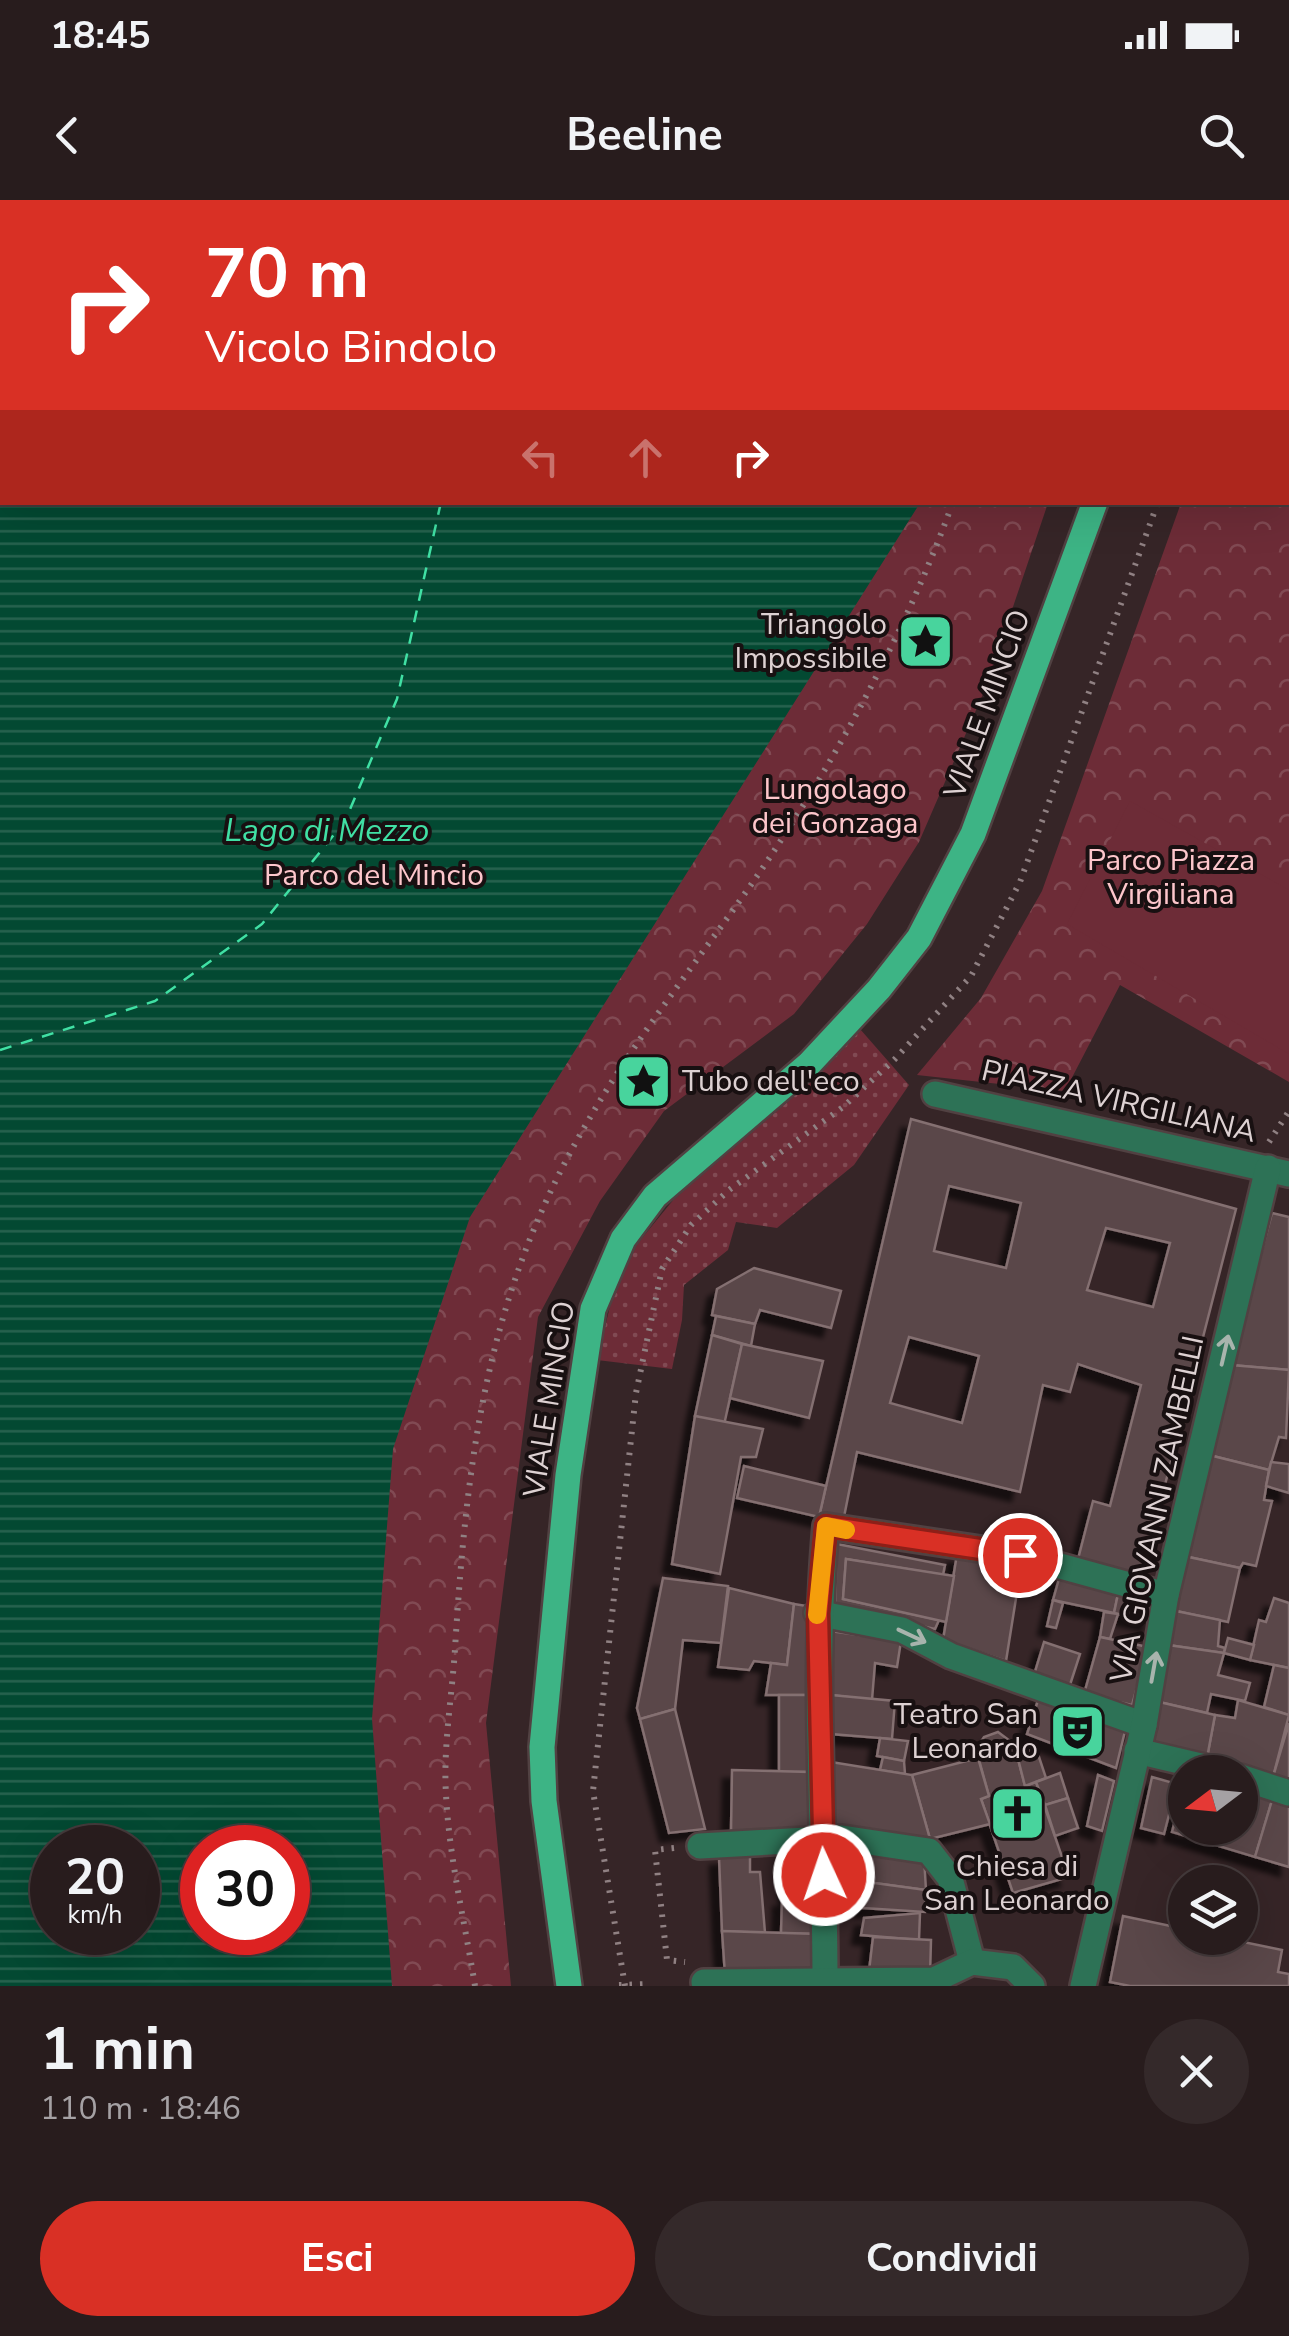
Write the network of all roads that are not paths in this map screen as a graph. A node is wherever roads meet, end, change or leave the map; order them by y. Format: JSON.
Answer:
{"nodes":[{"id":1,"x":1094,"y":505,"type":"edge"},
{"id":2,"x":935,"y":1094,"type":"dead end"},
{"id":3,"x":1279,"y":1171,"type":"edge"},
{"id":4,"x":1166,"y":1595,"type":"junction"},
{"id":5,"x":818,"y":1613,"type":"junction"},
{"id":6,"x":1144,"y":1724,"type":"junction"},
{"id":7,"x":1137,"y":1751,"type":"junction"},
{"id":8,"x":1168,"y":1758,"type":"edge"},
{"id":9,"x":1258,"y":1783,"type":"edge"},
{"id":10,"x":1289,"y":1793,"type":"edge"},
{"id":11,"x":822,"y":1838,"type":"junction"},
{"id":12,"x":700,"y":1846,"type":"road end"},
{"id":13,"x":972,"y":1962,"type":"junction"},
{"id":14,"x":826,"y":1980,"type":"junction"},
{"id":15,"x":704,"y":1982,"type":"road end"},
{"id":16,"x":569,"y":1986,"type":"edge"},
{"id":17,"x":1032,"y":1986,"type":"edge"},
{"id":18,"x":1083,"y":1986,"type":"edge"}],
"edges":[{"from":1,"to":16,"type":"main road","name":"VIALE MINCIO"},
{"from":2,"to":3,"type":"street","name":"PIAZZA VIRGILIANA"},
{"from":4,"to":3,"type":"street","name":"VIA GIOVANNI ZAMBELLI","one_way":true},
{"from":4,"to":5,"type":"street"},
{"from":6,"to":4,"type":"street","name":"VIA GIOVANNI ZAMBELLI","one_way":true},
{"from":5,"to":6,"type":"street","one_way":true},
{"from":5,"to":11,"type":"street"},
{"from":6,"to":7,"type":"street","name":"VIA GIOVANNI ZAMBELLI"},
{"from":7,"to":8,"type":"street"},
{"from":7,"to":18,"type":"street","name":"VIA GIOVANNI ZAMBELLI"},
{"from":9,"to":10,"type":"street"},
{"from":11,"to":12,"type":"street"},
{"from":11,"to":13,"type":"street"},
{"from":11,"to":14,"type":"street"},
{"from":13,"to":14,"type":"street"},
{"from":13,"to":17,"type":"street"},
{"from":14,"to":15,"type":"street"}]}
